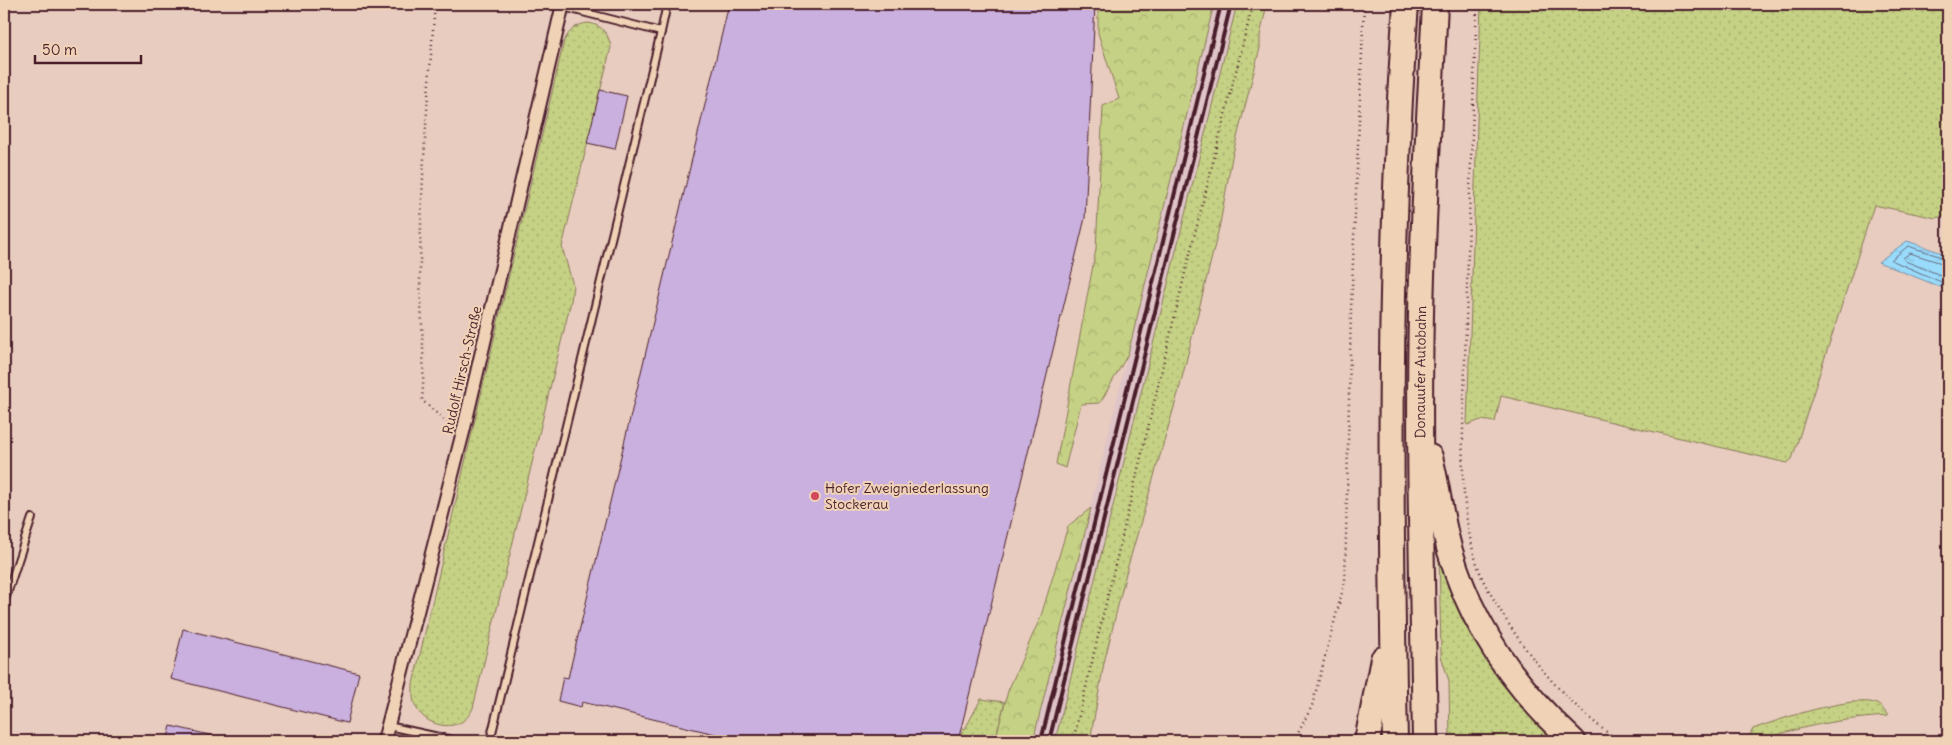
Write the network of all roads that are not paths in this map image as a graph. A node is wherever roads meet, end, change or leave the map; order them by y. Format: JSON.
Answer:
{"nodes":[{"id":1,"x":667,"y":4,"type":"edge"},
{"id":2,"x":1406,"y":4,"type":"edge"},
{"id":3,"x":1435,"y":4,"type":"edge"},
{"id":4,"x":563,"y":5,"type":"edge"},
{"id":5,"x":660,"y":32,"type":"junction"},
{"id":6,"x":1421,"y":421,"type":"junction"},
{"id":7,"x":32,"y":518,"type":"dead end"},
{"id":8,"x":4,"y":603,"type":"edge"},
{"id":9,"x":1392,"y":608,"type":"junction"},
{"id":10,"x":388,"y":726,"type":"junction"},
{"id":11,"x":384,"y":741,"type":"edge"},
{"id":12,"x":457,"y":741,"type":"edge"},
{"id":13,"x":490,"y":741,"type":"edge"},
{"id":14,"x":1367,"y":741,"type":"edge"},
{"id":15,"x":1395,"y":741,"type":"edge"},
{"id":16,"x":1425,"y":741,"type":"edge"},
{"id":17,"x":1573,"y":741,"type":"edge"}],
"edges":[{"from":1,"to":5,"type":"lane"},
{"from":2,"to":9,"type":"highway","name":"Donauufer Autobahn"},
{"from":3,"to":6,"type":"highway","name":"Donauufer Autobahn"},
{"from":4,"to":5,"type":"lane"},
{"from":4,"to":10,"type":"street","name":"Rudolf Hirsch-Straße"},
{"from":5,"to":13,"type":"lane"},
{"from":6,"to":16,"type":"highway","name":"Donauufer Autobahn"},
{"from":6,"to":17,"type":"highway"},
{"from":7,"to":8,"type":"lane"},
{"from":9,"to":14,"type":"highway"},
{"from":9,"to":15,"type":"highway","name":"Donauufer Autobahn"},
{"from":10,"to":11,"type":"street","name":"Rudolf Hirsch-Straße"},
{"from":10,"to":12,"type":"lane"}]}
